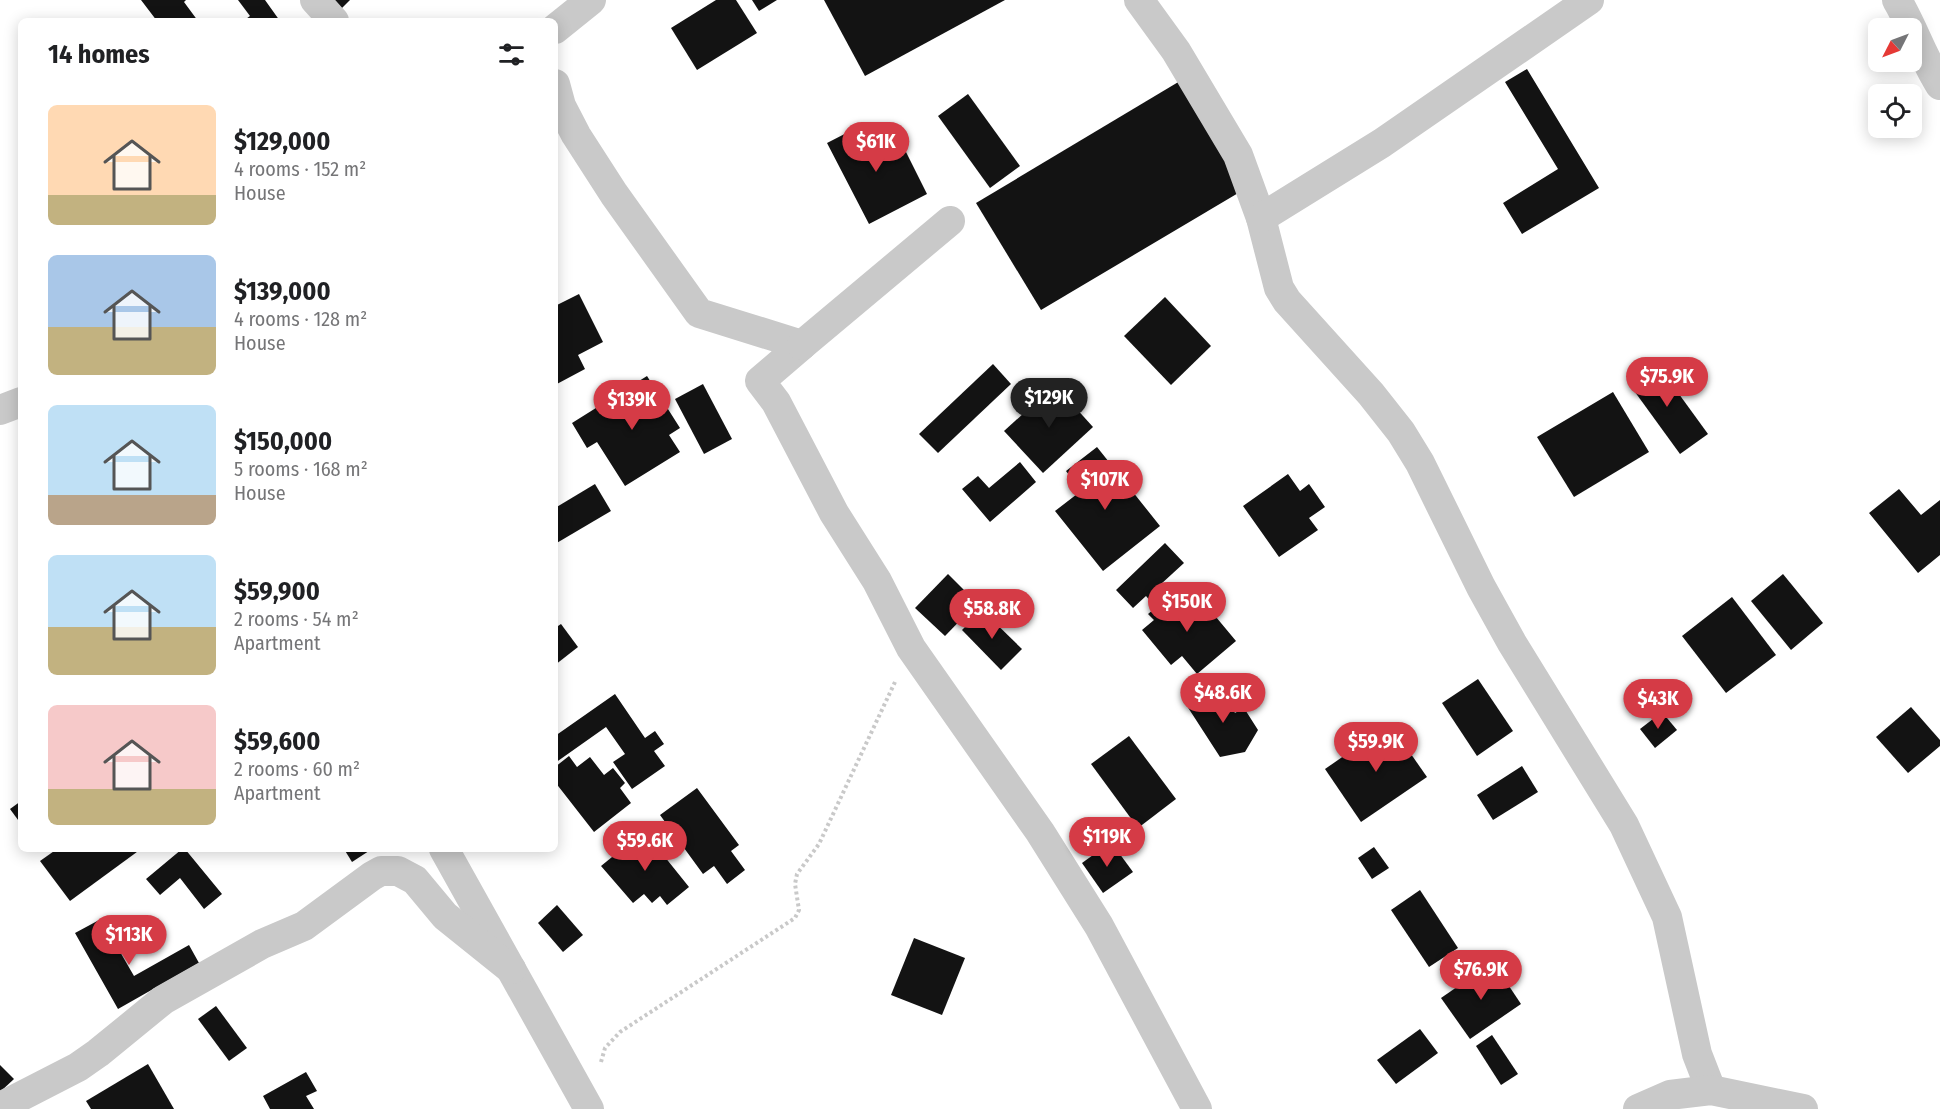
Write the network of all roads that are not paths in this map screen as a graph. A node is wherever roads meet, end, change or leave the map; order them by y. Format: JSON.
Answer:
{"nodes":[{"id":1,"x":315,"y":0,"type":"edge"},
{"id":2,"x":591,"y":0,"type":"edge"},
{"id":3,"x":1139,"y":0,"type":"edge"},
{"id":4,"x":1589,"y":0,"type":"edge"},
{"id":5,"x":1897,"y":0,"type":"edge"},
{"id":6,"x":331,"y":18,"type":"edge"},
{"id":7,"x":558,"y":27,"type":"edge"},
{"id":8,"x":1940,"y":85,"type":"edge"},
{"id":9,"x":558,"y":95,"type":"edge"},
{"id":10,"x":1261,"y":218,"type":"junction"},
{"id":11,"x":950,"y":221,"type":"dead end"},
{"id":12,"x":802,"y":345,"type":"junction"},
{"id":13,"x":446,"y":852,"type":"edge"},
{"id":14,"x":511,"y":969,"type":"junction"},
{"id":15,"x":1711,"y":1090,"type":"junction"},
{"id":16,"x":0,"y":1107,"type":"edge"},
{"id":17,"x":589,"y":1109,"type":"edge"},
{"id":18,"x":1197,"y":1109,"type":"edge"},
{"id":19,"x":1638,"y":1109,"type":"edge"},
{"id":20,"x":1803,"y":1109,"type":"edge"}],
"edges":[{"from":1,"to":6,"type":"street"},
{"from":2,"to":7,"type":"street"},
{"from":3,"to":10,"type":"street"},
{"from":4,"to":10,"type":"street"},
{"from":5,"to":8,"type":"street"},
{"from":9,"to":12,"type":"street"},
{"from":10,"to":15,"type":"street"},
{"from":11,"to":12,"type":"street"},
{"from":12,"to":18,"type":"street"},
{"from":13,"to":14,"type":"street"},
{"from":14,"to":16,"type":"street"},
{"from":14,"to":17,"type":"street"},
{"from":15,"to":19,"type":"street"},
{"from":15,"to":20,"type":"street"}]}
